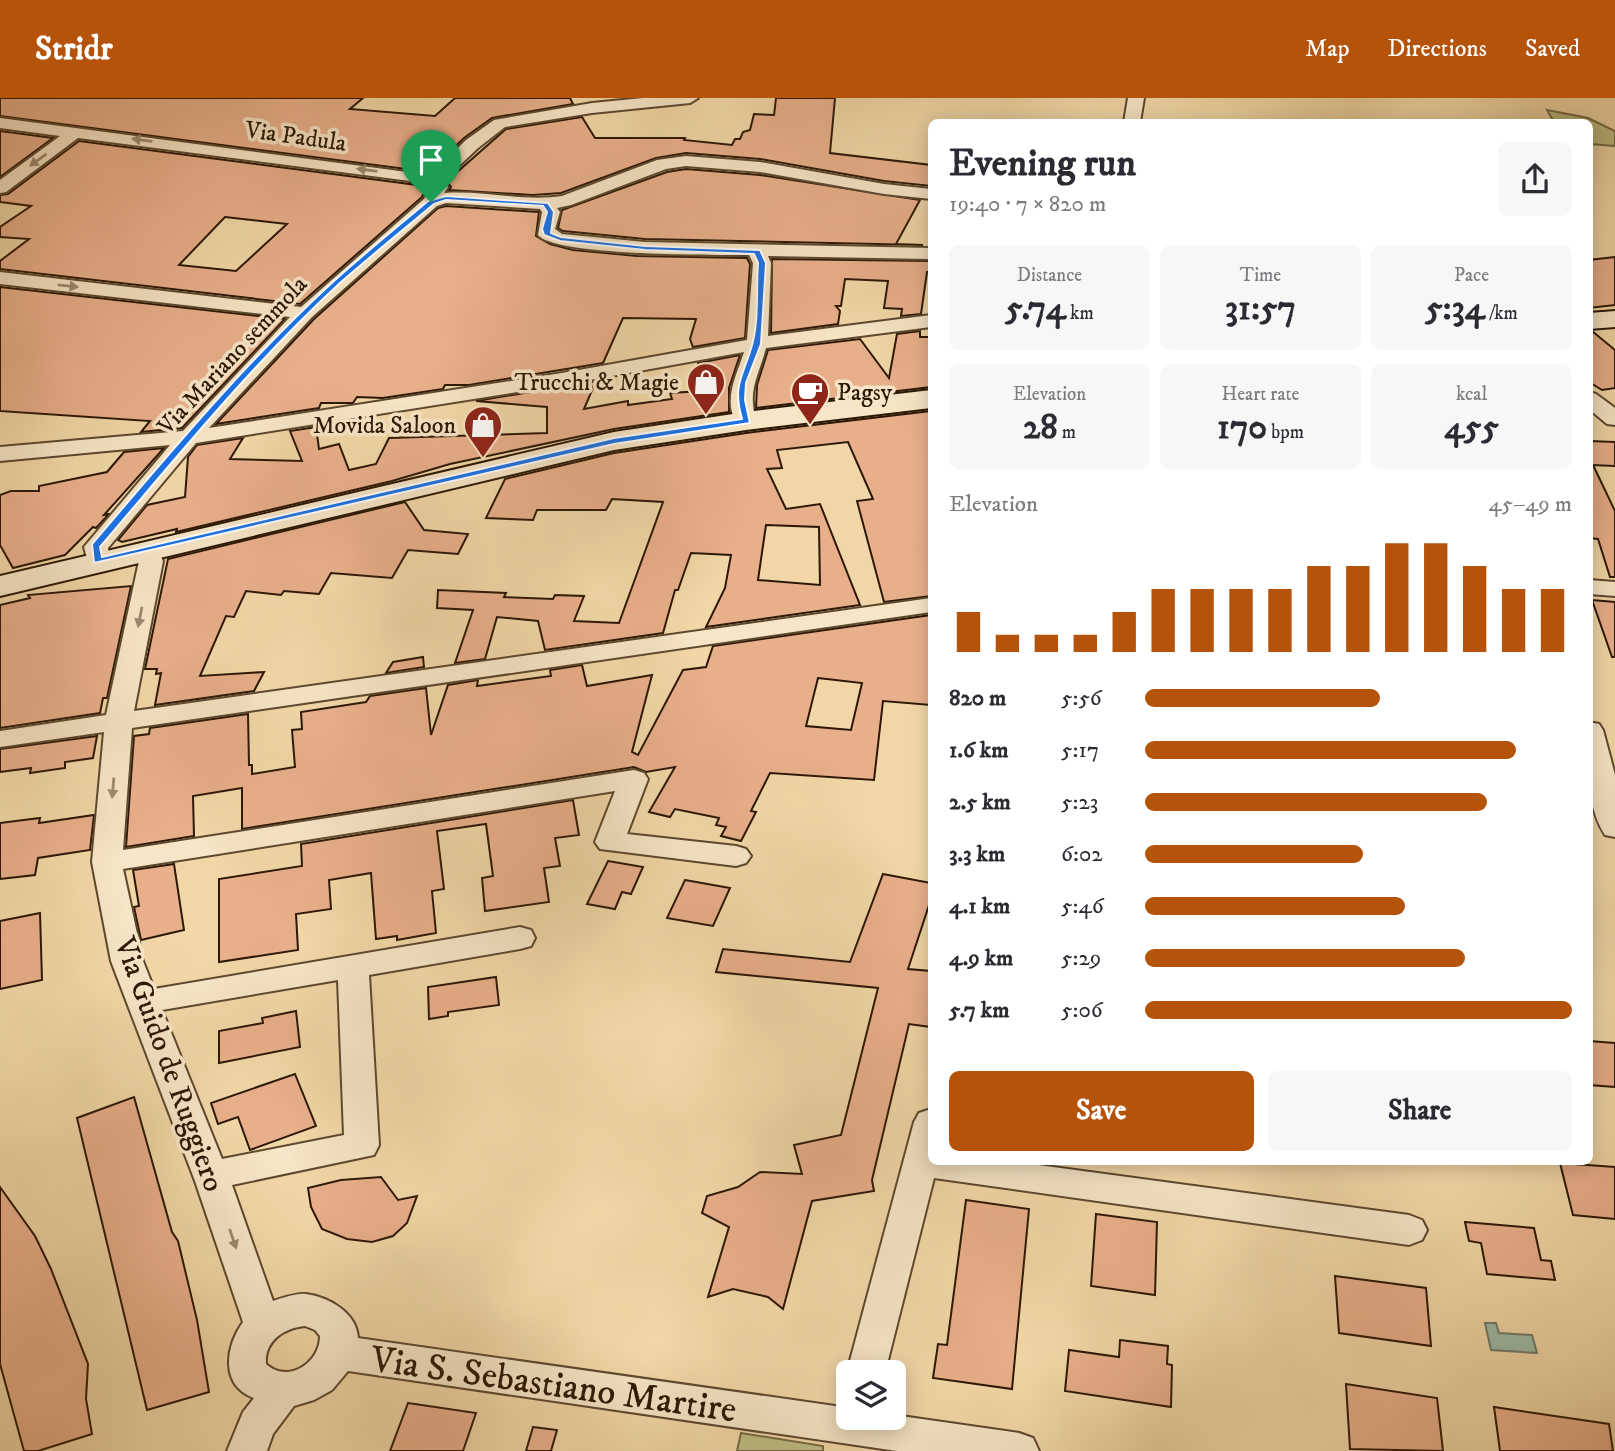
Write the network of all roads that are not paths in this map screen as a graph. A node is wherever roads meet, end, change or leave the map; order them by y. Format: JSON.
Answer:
{"nodes":[{"id":1,"x":690,"y":98,"type":"edge"},
{"id":2,"x":1136,"y":98,"type":"edge"},
{"id":3,"x":517,"y":106,"type":"dead end"},
{"id":4,"x":1132,"y":119,"type":"edge"},
{"id":5,"x":0,"y":123,"type":"edge"},
{"id":6,"x":500,"y":123,"type":"junction"},
{"id":7,"x":76,"y":132,"type":"junction"},
{"id":8,"x":434,"y":181,"type":"junction"},
{"id":9,"x":0,"y":188,"type":"edge"},
{"id":10,"x":928,"y":194,"type":"edge"},
{"id":11,"x":431,"y":202,"type":"junction"},
{"id":12,"x":545,"y":204,"type":"junction"},
{"id":13,"x":757,"y":252,"type":"junction"},
{"id":14,"x":928,"y":253,"type":"dead end"},
{"id":15,"x":1,"y":279,"type":"edge"},
{"id":16,"x":305,"y":313,"type":"junction"},
{"id":17,"x":1615,"y":319,"type":"edge"},
{"id":18,"x":928,"y":321,"type":"edge"},
{"id":19,"x":1593,"y":321,"type":"edge"},
{"id":20,"x":757,"y":344,"type":"junction"},
{"id":21,"x":928,"y":399,"type":"edge"},
{"id":22,"x":1593,"y":401,"type":"edge"},
{"id":23,"x":1615,"y":419,"type":"edge"},
{"id":24,"x":747,"y":421,"type":"junction"},
{"id":25,"x":1593,"y":428,"type":"edge"},
{"id":26,"x":1615,"y":429,"type":"edge"},
{"id":27,"x":189,"y":437,"type":"junction"},
{"id":28,"x":0,"y":454,"type":"edge"},
{"id":29,"x":148,"y":550,"type":"junction"},
{"id":30,"x":98,"y":561,"type":"junction"},
{"id":31,"x":0,"y":586,"type":"edge"},
{"id":32,"x":1593,"y":587,"type":"edge"},
{"id":33,"x":1615,"y":589,"type":"edge"},
{"id":34,"x":928,"y":605,"type":"edge"},
{"id":35,"x":119,"y":720,"type":"junction"},
{"id":36,"x":0,"y":738,"type":"edge"},
{"id":37,"x":1593,"y":744,"type":"edge"},
{"id":38,"x":1612,"y":811,"type":"edge"},
{"id":39,"x":736,"y":856,"type":"dead end"},
{"id":40,"x":107,"y":862,"type":"junction"},
{"id":41,"x":520,"y":938,"type":"dead end"},
{"id":42,"x":353,"y":966,"type":"junction"},
{"id":43,"x":143,"y":1002,"type":"junction"},
{"id":44,"x":928,"y":1136,"type":"edge"},
{"id":45,"x":922,"y":1163,"type":"junction"},
{"id":46,"x":928,"y":1164,"type":"edge"},
{"id":47,"x":937,"y":1165,"type":"edge"},
{"id":48,"x":211,"y":1175,"type":"junction"},
{"id":49,"x":1409,"y":1230,"type":"dead end"},
{"id":50,"x":263,"y":1325,"type":"junction"},
{"id":51,"x":338,"y":1354,"type":"junction"},
{"id":52,"x":869,"y":1360,"type":"edge"},
{"id":53,"x":282,"y":1390,"type":"junction"},
{"id":54,"x":836,"y":1420,"type":"edge"},
{"id":55,"x":898,"y":1430,"type":"edge"},
{"id":56,"x":247,"y":1451,"type":"edge"},
{"id":57,"x":1018,"y":1451,"type":"edge"}],
"edges":[{"from":1,"to":6,"type":"street"},
{"from":2,"to":4,"type":"street"},
{"from":3,"to":6,"type":"street"},
{"from":5,"to":7,"type":"street","name":"Via Padula"},
{"from":6,"to":8,"type":"street"},
{"from":8,"to":7,"type":"street","name":"Via Padula","one_way":true},
{"from":7,"to":9,"type":"street","one_way":true},
{"from":8,"to":11,"type":"street"},
{"from":10,"to":12,"type":"street"},
{"from":11,"to":12,"type":"street"},
{"from":11,"to":16,"type":"street","name":"Via Mariano semmola"},
{"from":12,"to":13,"type":"street"},
{"from":13,"to":14,"type":"street"},
{"from":13,"to":20,"type":"street"},
{"from":15,"to":16,"type":"street","one_way":true},
{"from":16,"to":27,"type":"street","name":"Via Mariano semmola"},
{"from":17,"to":19,"type":"street"},
{"from":18,"to":20,"type":"street"},
{"from":20,"to":24,"type":"street"},
{"from":20,"to":27,"type":"street"},
{"from":21,"to":24,"type":"street"},
{"from":22,"to":23,"type":"street"},
{"from":24,"to":29,"type":"street"},
{"from":25,"to":26,"type":"street"},
{"from":27,"to":28,"type":"street"},
{"from":27,"to":30,"type":"street","name":"Via Mariano semmola"},
{"from":29,"to":30,"type":"street"},
{"from":29,"to":35,"type":"street","name":"Via Guido de Ruggiero","one_way":true},
{"from":30,"to":31,"type":"street"},
{"from":32,"to":33,"type":"street"},
{"from":34,"to":35,"type":"street"},
{"from":35,"to":36,"type":"street"},
{"from":35,"to":40,"type":"street","name":"Via Guido de Ruggiero","one_way":true},
{"from":37,"to":38,"type":"street"},
{"from":39,"to":40,"type":"street"},
{"from":40,"to":43,"type":"street","name":"Via Guido de Ruggiero"},
{"from":41,"to":42,"type":"street"},
{"from":42,"to":43,"type":"street"},
{"from":42,"to":48,"type":"street"},
{"from":43,"to":48,"type":"street","name":"Via Guido de Ruggiero"},
{"from":44,"to":45,"type":"street"},
{"from":45,"to":46,"type":"street"},
{"from":45,"to":52,"type":"street"},
{"from":47,"to":49,"type":"street"},
{"from":48,"to":50,"type":"street","name":"Via Guido de Ruggiero","one_way":true},
{"from":50,"to":51,"type":"street"},
{"from":50,"to":53,"type":"street"},
{"from":51,"to":53,"type":"street"},
{"from":51,"to":54,"type":"street","name":"Via S. Sebastiano Martire"},
{"from":53,"to":56,"type":"street"},
{"from":55,"to":57,"type":"street","name":"Via S. Sebastiano Martire"}]}
